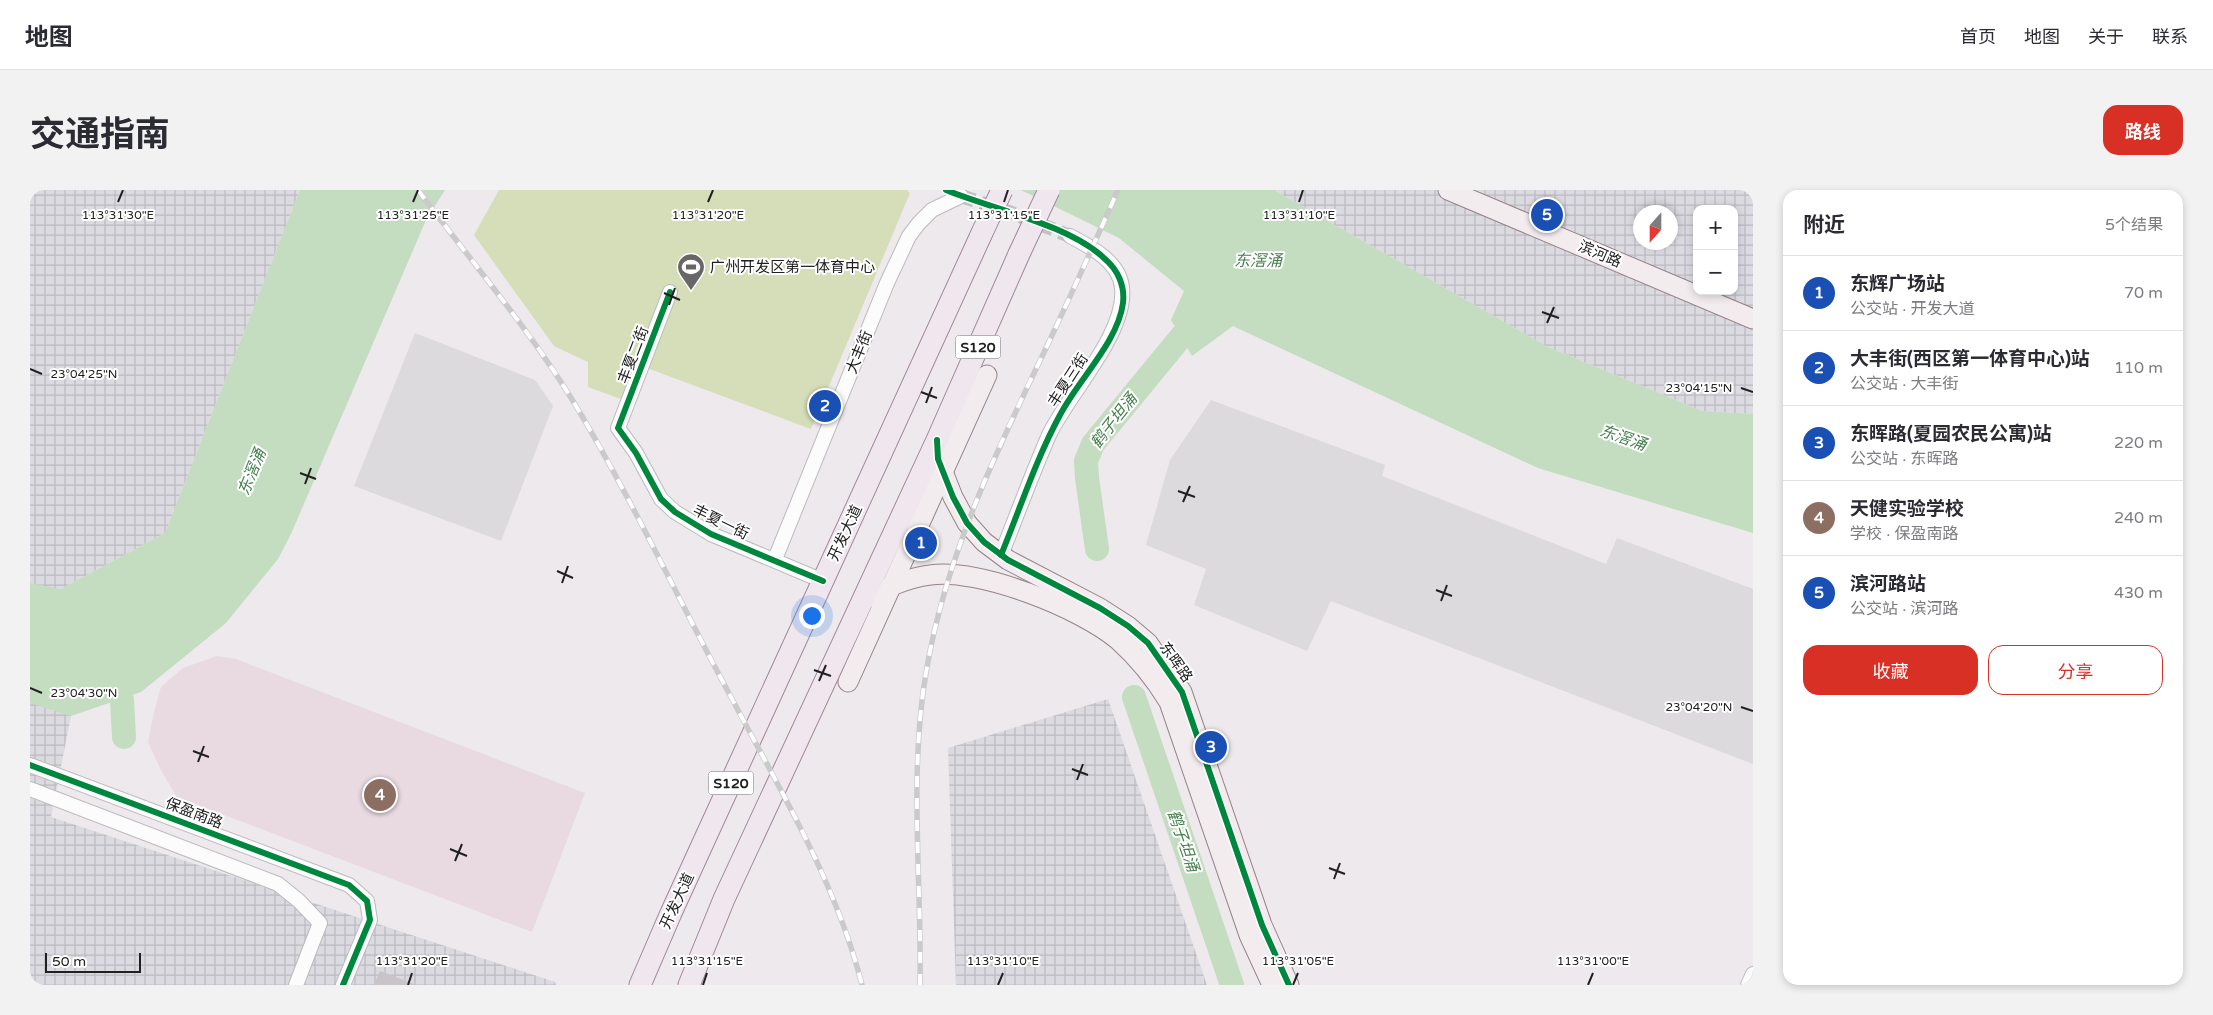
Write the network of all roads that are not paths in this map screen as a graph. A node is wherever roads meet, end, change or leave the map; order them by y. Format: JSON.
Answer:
{"nodes":[{"id":1,"x":946,"y":190,"type":"edge"},
{"id":2,"x":1002,"y":190,"type":"edge"},
{"id":3,"x":1049,"y":190,"type":"edge"},
{"id":4,"x":1448,"y":190,"type":"edge"},
{"id":5,"x":1070,"y":236,"type":"tunnel mouth"},
{"id":6,"x":670,"y":292,"type":"dead end"},
{"id":7,"x":1753,"y":319,"type":"edge"},
{"id":8,"x":987,"y":374,"type":"dead end"},
{"id":9,"x":618,"y":428,"type":"joint"},
{"id":10,"x":936,"y":440,"type":"junction"},
{"id":11,"x":942,"y":472,"type":"junction"},
{"id":12,"x":1001,"y":555,"type":"junction"},
{"id":13,"x":774,"y":560,"type":"junction"},
{"id":14,"x":823,"y":581,"type":"junction"},
{"id":15,"x":893,"y":584,"type":"junction"},
{"id":16,"x":862,"y":600,"type":"junction"},
{"id":17,"x":848,"y":682,"type":"dead end"},
{"id":18,"x":30,"y":765,"type":"edge"},
{"id":19,"x":30,"y":789,"type":"edge"},
{"id":20,"x":1753,"y":974,"type":"edge"},
{"id":21,"x":296,"y":985,"type":"edge"},
{"id":22,"x":343,"y":985,"type":"edge"},
{"id":23,"x":640,"y":985,"type":"edge"},
{"id":24,"x":689,"y":985,"type":"edge"},
{"id":25,"x":1272,"y":985,"type":"edge"},
{"id":26,"x":1289,"y":985,"type":"edge"},
{"id":27,"x":1748,"y":985,"type":"edge"}],
"edges":[{"from":1,"to":13,"type":"street","name":"大丰街"},
{"from":2,"to":14,"type":"main road","name":"开发大道","number":"S120","bridge":true},
{"from":3,"to":10,"type":"main road","number":"S120","bridge":true},
{"from":4,"to":7,"type":"street","name":"滨河路"},
{"from":5,"to":12,"type":"street","name":"丰夏三街"},
{"from":6,"to":9,"type":"street","name":"丰夏二街"},
{"from":8,"to":11,"type":"street"},
{"from":9,"to":13,"type":"street","name":"丰夏一街"},
{"from":10,"to":11,"type":"street","name":"东晖路"},
{"from":10,"to":16,"type":"main road","number":"S120"},
{"from":11,"to":12,"type":"street","name":"东晖路"},
{"from":11,"to":15,"type":"street"},
{"from":12,"to":26,"type":"street","name":"东晖路"},
{"from":13,"to":14,"type":"street","name":"丰夏一街"},
{"from":14,"to":23,"type":"main road","name":"开发大道","number":"S120"},
{"from":15,"to":16,"type":"street","name":"东晖路"},
{"from":15,"to":17,"type":"street"},
{"from":15,"to":25,"type":"street","name":"东晖路"},
{"from":16,"to":24,"type":"main road","number":"S120"},
{"from":18,"to":22,"type":"street","name":"保盈南路"},
{"from":19,"to":21,"type":"street"},
{"from":20,"to":27,"type":"street"}]}
